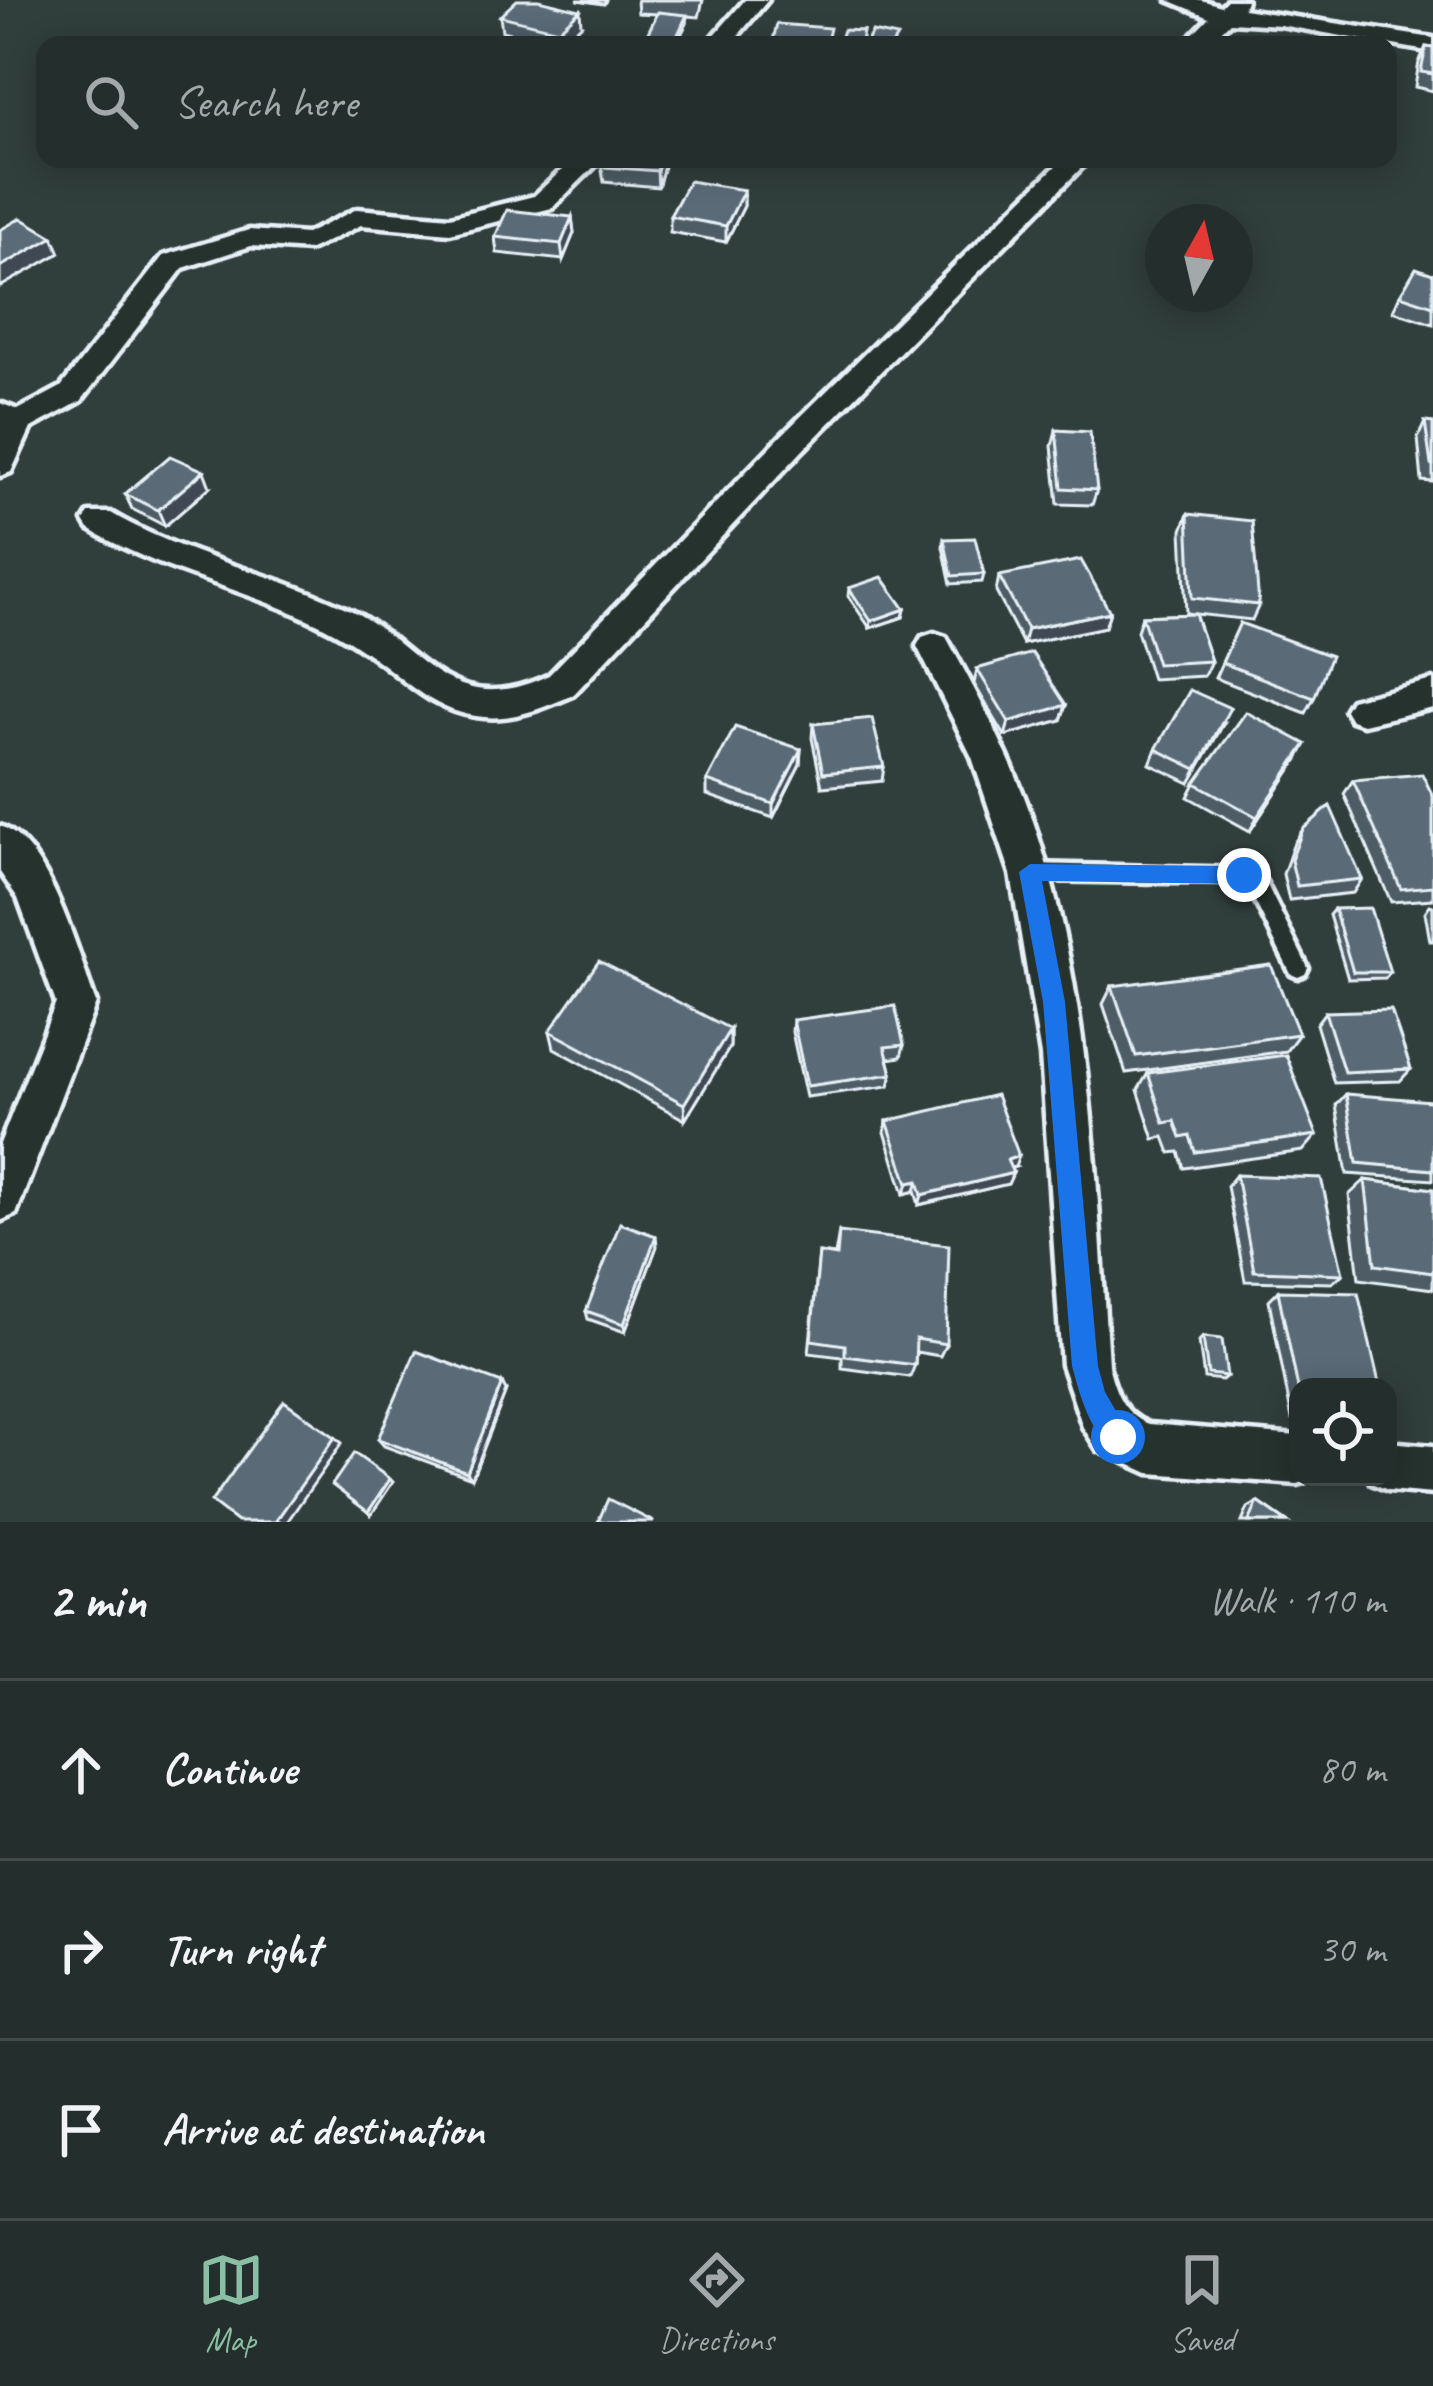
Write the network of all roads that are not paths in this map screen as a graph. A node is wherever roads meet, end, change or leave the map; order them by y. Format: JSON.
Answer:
{"nodes":[{"id":1,"x":758,"y":0,"type":"edge"},
{"id":2,"x":1179,"y":0,"type":"edge"},
{"id":3,"x":1233,"y":7,"type":"edge"},
{"id":4,"x":726,"y":36,"type":"edge"},
{"id":5,"x":1202,"y":36,"type":"edge"},
{"id":6,"x":1378,"y":36,"type":"edge"},
{"id":7,"x":1397,"y":39,"type":"edge"},
{"id":8,"x":1433,"y":46,"type":"edge"},
{"id":9,"x":579,"y":168,"type":"edge"},
{"id":10,"x":1068,"y":168,"type":"edge"},
{"id":11,"x":10,"y":418,"type":"edge"},
{"id":12,"x":0,"y":465,"type":"edge"},
{"id":13,"x":100,"y":521,"type":"dead end"},
{"id":14,"x":934,"y":646,"type":"dead end"},
{"id":15,"x":1433,"y":694,"type":"edge"},
{"id":16,"x":1363,"y":710,"type":"dead end"},
{"id":17,"x":0,"y":842,"type":"edge"},
{"id":18,"x":1030,"y":872,"type":"junction"},
{"id":19,"x":1298,"y":968,"type":"dead end"},
{"id":20,"x":0,"y":1199,"type":"edge"},
{"id":21,"x":1289,"y":1459,"type":"edge"},
{"id":22,"x":1397,"y":1467,"type":"edge"},
{"id":23,"x":1433,"y":1470,"type":"edge"}],
"edges":[{"from":1,"to":4,"type":"street"},
{"from":2,"to":3,"type":"street"},
{"from":3,"to":5,"type":"street"},
{"from":3,"to":6,"type":"street"},
{"from":7,"to":8,"type":"street"},
{"from":9,"to":11,"type":"street"},
{"from":10,"to":13,"type":"street"},
{"from":11,"to":12,"type":"street"},
{"from":14,"to":18,"type":"street"},
{"from":15,"to":16,"type":"street"},
{"from":17,"to":20,"type":"street"},
{"from":18,"to":19,"type":"lane"},
{"from":18,"to":21,"type":"street"},
{"from":22,"to":23,"type":"street"}]}
